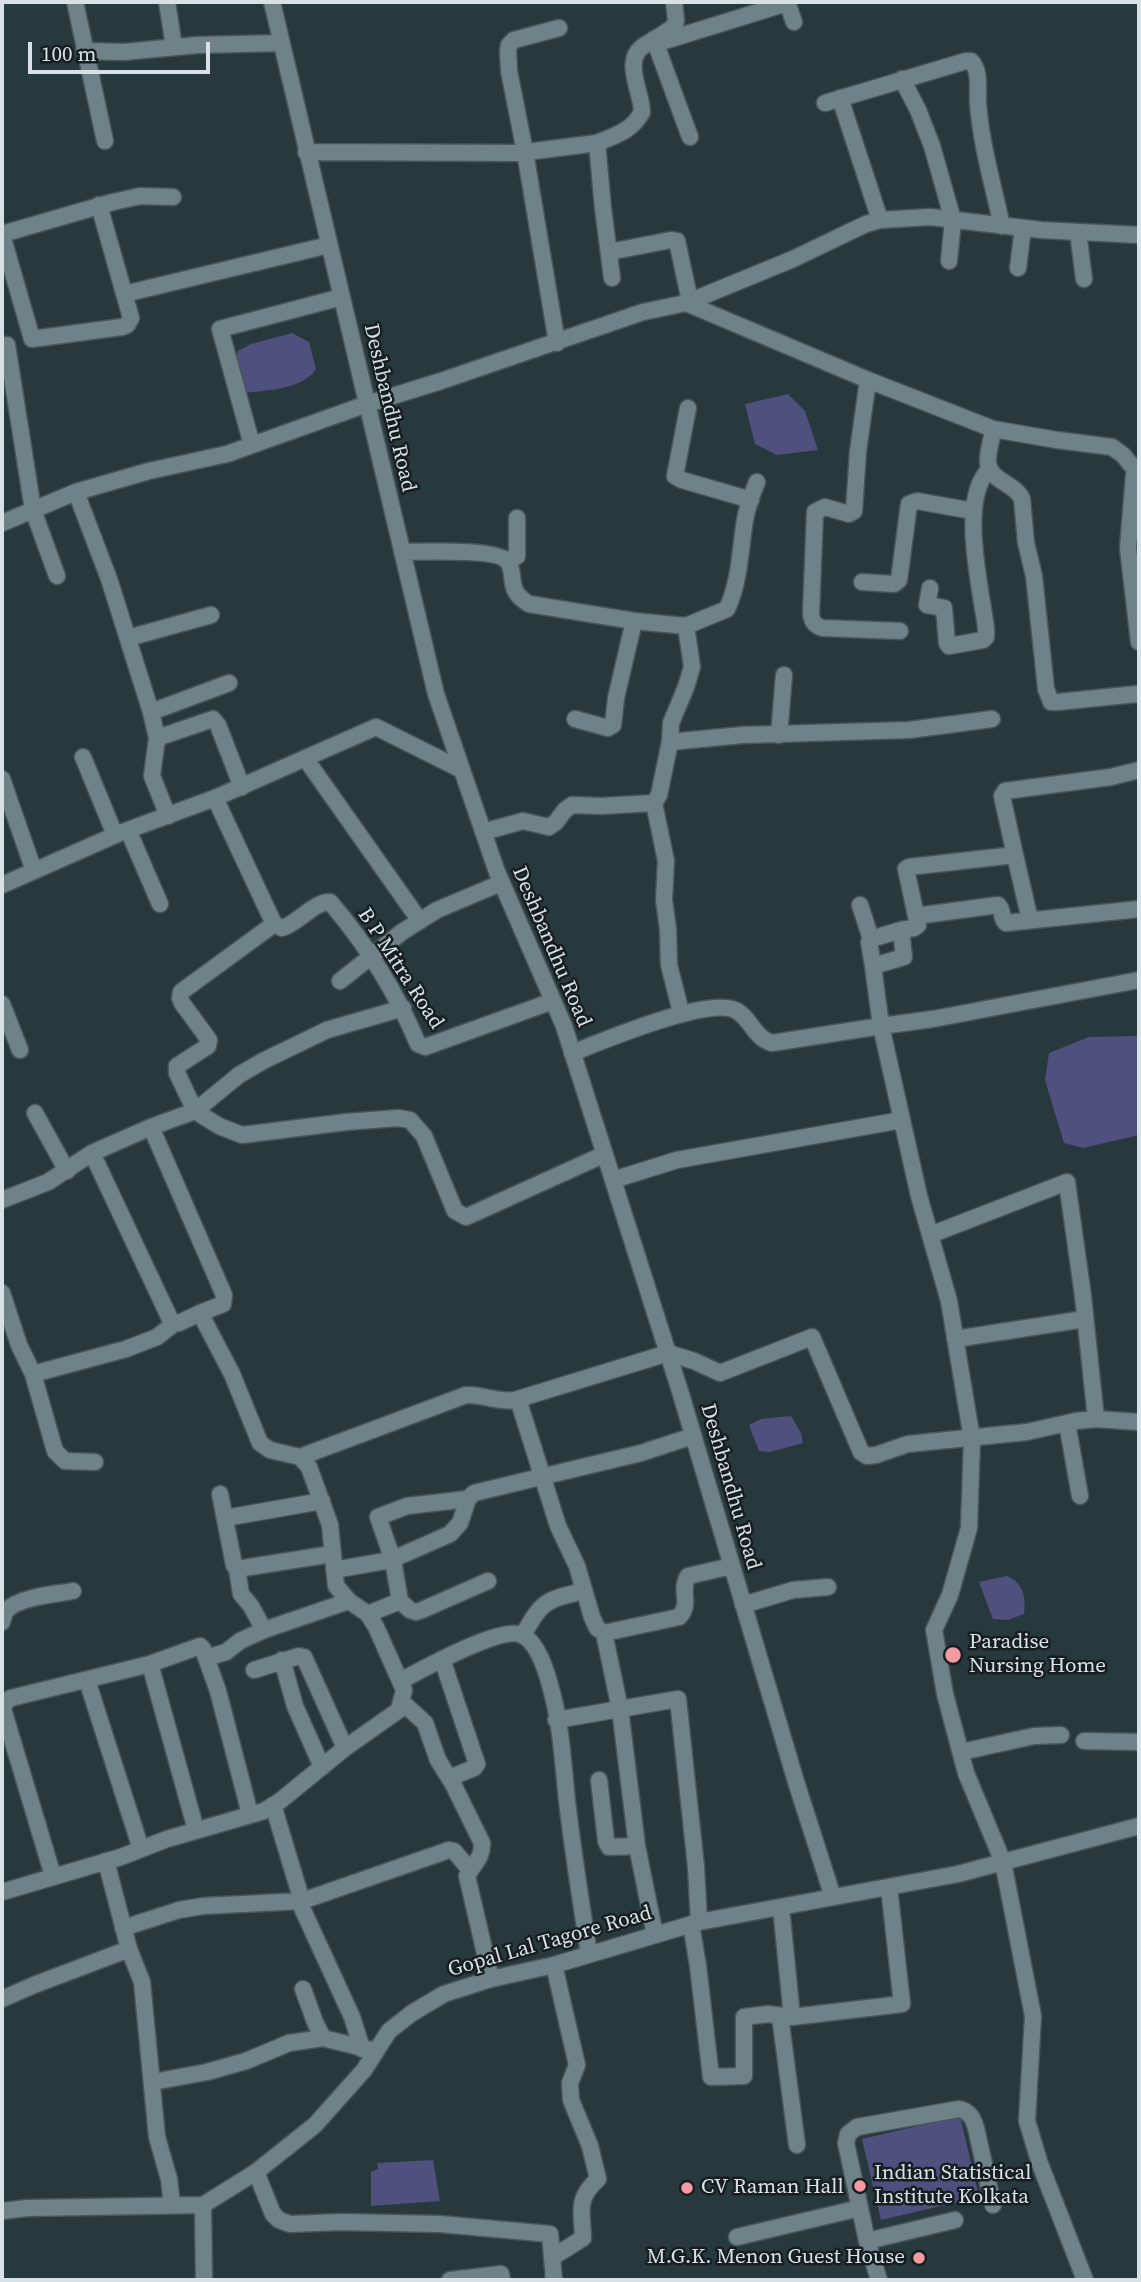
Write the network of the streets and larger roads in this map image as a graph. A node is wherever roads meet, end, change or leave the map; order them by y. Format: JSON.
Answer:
{"nodes":[{"id":1,"x":75,"y":2,"type":"edge"},
{"id":2,"x":167,"y":2,"type":"edge"},
{"id":3,"x":674,"y":2,"type":"edge"},
{"id":4,"x":787,"y":2,"type":"edge"},
{"id":5,"x":277,"y":3,"type":"edge"},
{"id":6,"x":794,"y":22,"type":"dead end"},
{"id":7,"x":559,"y":28,"type":"dead end"},
{"id":8,"x":655,"y":42,"type":"junction"},
{"id":9,"x":281,"y":43,"type":"junction"},
{"id":10,"x":174,"y":47,"type":"junction"},
{"id":11,"x":85,"y":51,"type":"junction"},
{"id":12,"x":902,"y":79,"type":"junction"},
{"id":13,"x":690,"y":137,"type":"dead end"},
{"id":14,"x":105,"y":141,"type":"dead end"},
{"id":15,"x":597,"y":143,"type":"junction"},
{"id":16,"x":306,"y":152,"type":"junction"},
{"id":17,"x":525,"y":152,"type":"junction"},
{"id":18,"x":173,"y":197,"type":"dead end"},
{"id":19,"x":99,"y":205,"type":"junction"},
{"id":20,"x":880,"y":220,"type":"junction"},
{"id":21,"x":953,"y":220,"type":"junction"},
{"id":22,"x":1002,"y":226,"type":"junction"},
{"id":23,"x":1023,"y":228,"type":"junction"},
{"id":24,"x":1078,"y":232,"type":"junction"},
{"id":25,"x":2,"y":234,"type":"edge"},
{"id":26,"x":1139,"y":235,"type":"edge"},
{"id":27,"x":329,"y":244,"type":"junction"},
{"id":28,"x":608,"y":252,"type":"junction"},
{"id":29,"x":950,"y":261,"type":"dead end"},
{"id":30,"x":1018,"y":268,"type":"dead end"},
{"id":31,"x":612,"y":278,"type":"dead end"},
{"id":32,"x":1084,"y":279,"type":"dead end"},
{"id":33,"x":124,"y":294,"type":"junction"},
{"id":34,"x":342,"y":297,"type":"junction"},
{"id":35,"x":688,"y":302,"type":"junction"},
{"id":36,"x":32,"y":340,"type":"junction"},
{"id":37,"x":557,"y":343,"type":"junction"},
{"id":38,"x":4,"y":345,"type":"edge"},
{"id":39,"x":868,"y":380,"type":"junction"},
{"id":40,"x":367,"y":404,"type":"junction"},
{"id":41,"x":688,"y":408,"type":"dead end"},
{"id":42,"x":993,"y":429,"type":"junction"},
{"id":43,"x":252,"y":445,"type":"junction"},
{"id":44,"x":990,"y":469,"type":"junction"},
{"id":45,"x":1138,"y":472,"type":"edge"},
{"id":46,"x":757,"y":482,"type":"dead end"},
{"id":47,"x":76,"y":492,"type":"junction"},
{"id":48,"x":751,"y":500,"type":"junction"},
{"id":49,"x":33,"y":510,"type":"junction"},
{"id":50,"x":973,"y":511,"type":"junction"},
{"id":51,"x":517,"y":518,"type":"dead end"},
{"id":52,"x":2,"y":523,"type":"edge"},
{"id":53,"x":402,"y":552,"type":"junction"},
{"id":54,"x":507,"y":561,"type":"junction"},
{"id":55,"x":57,"y":576,"type":"dead end"},
{"id":56,"x":862,"y":582,"type":"dead end"},
{"id":57,"x":930,"y":588,"type":"dead end"},
{"id":58,"x":211,"y":615,"type":"dead end"},
{"id":59,"x":634,"y":621,"type":"junction"},
{"id":60,"x":686,"y":626,"type":"junction"},
{"id":61,"x":900,"y":631,"type":"dead end"},
{"id":62,"x":128,"y":638,"type":"junction"},
{"id":63,"x":1139,"y":642,"type":"edge"},
{"id":64,"x":783,"y":675,"type":"dead end"},
{"id":65,"x":229,"y":683,"type":"dead end"},
{"id":66,"x":1139,"y":697,"type":"edge"},
{"id":67,"x":151,"y":712,"type":"junction"},
{"id":68,"x":576,"y":719,"type":"dead end"},
{"id":69,"x":992,"y":719,"type":"dead end"},
{"id":70,"x":779,"y":735,"type":"junction"},
{"id":71,"x":157,"y":738,"type":"junction"},
{"id":72,"x":670,"y":742,"type":"junction"},
{"id":73,"x":83,"y":757,"type":"dead end"},
{"id":74,"x":305,"y":758,"type":"junction"},
{"id":75,"x":462,"y":770,"type":"junction"},
{"id":76,"x":1139,"y":770,"type":"edge"},
{"id":77,"x":2,"y":779,"type":"edge"},
{"id":78,"x":242,"y":787,"type":"junction"},
{"id":79,"x":215,"y":798,"type":"junction"},
{"id":80,"x":654,"y":803,"type":"junction"},
{"id":81,"x":168,"y":816,"type":"junction"},
{"id":82,"x":121,"y":832,"type":"junction"},
{"id":83,"x":483,"y":832,"type":"junction"},
{"id":84,"x":1015,"y":855,"type":"junction"},
{"id":85,"x":34,"y":871,"type":"junction"},
{"id":86,"x":501,"y":883,"type":"junction"},
{"id":87,"x":2,"y":885,"type":"edge"},
{"id":88,"x":160,"y":904,"type":"dead end"},
{"id":89,"x":860,"y":905,"type":"dead end"},
{"id":90,"x":1139,"y":909,"type":"edge"},
{"id":91,"x":916,"y":916,"type":"junction"},
{"id":92,"x":420,"y":920,"type":"junction"},
{"id":93,"x":1030,"y":920,"type":"junction"},
{"id":94,"x":274,"y":924,"type":"junction"},
{"id":95,"x":901,"y":930,"type":"junction"},
{"id":96,"x":870,"y":939,"type":"junction"},
{"id":97,"x":369,"y":956,"type":"junction"},
{"id":98,"x":873,"y":966,"type":"junction"},
{"id":99,"x":1139,"y":980,"type":"edge"},
{"id":100,"x":340,"y":981,"type":"dead end"},
{"id":101,"x":553,"y":1001,"type":"junction"},
{"id":102,"x":2,"y":1004,"type":"edge"},
{"id":103,"x":403,"y":1009,"type":"junction"},
{"id":104,"x":681,"y":1012,"type":"junction"},
{"id":105,"x":881,"y":1026,"type":"junction"},
{"id":106,"x":20,"y":1050,"type":"dead end"},
{"id":107,"x":572,"y":1053,"type":"junction"},
{"id":108,"x":195,"y":1111,"type":"junction"},
{"id":109,"x":35,"y":1113,"type":"dead end"},
{"id":110,"x":902,"y":1120,"type":"junction"},
{"id":111,"x":150,"y":1127,"type":"junction"},
{"id":112,"x":92,"y":1153,"type":"junction"},
{"id":113,"x":603,"y":1154,"type":"junction"},
{"id":114,"x":67,"y":1171,"type":"junction"},
{"id":115,"x":613,"y":1180,"type":"junction"},
{"id":116,"x":2,"y":1200,"type":"edge"},
{"id":117,"x":930,"y":1235,"type":"junction"},
{"id":118,"x":2,"y":1293,"type":"edge"},
{"id":119,"x":200,"y":1314,"type":"junction"},
{"id":120,"x":1086,"y":1319,"type":"junction"},
{"id":121,"x":175,"y":1322,"type":"junction"},
{"id":122,"x":956,"y":1339,"type":"junction"},
{"id":123,"x":668,"y":1353,"type":"junction"},
{"id":124,"x":33,"y":1374,"type":"junction"},
{"id":125,"x":518,"y":1399,"type":"junction"},
{"id":126,"x":1096,"y":1419,"type":"junction"},
{"id":127,"x":1139,"y":1422,"type":"edge"},
{"id":128,"x":1067,"y":1423,"type":"junction"},
{"id":129,"x":694,"y":1436,"type":"junction"},
{"id":130,"x":972,"y":1438,"type":"junction"},
{"id":131,"x":300,"y":1457,"type":"junction"},
{"id":132,"x":95,"y":1462,"type":"dead end"},
{"id":133,"x":541,"y":1476,"type":"junction"},
{"id":134,"x":220,"y":1494,"type":"dead end"},
{"id":135,"x":1080,"y":1496,"type":"dead end"},
{"id":136,"x":468,"y":1499,"type":"junction"},
{"id":137,"x":322,"y":1501,"type":"junction"},
{"id":138,"x":225,"y":1518,"type":"junction"},
{"id":139,"x":393,"y":1560,"type":"junction"},
{"id":140,"x":333,"y":1562,"type":"junction"},
{"id":141,"x":732,"y":1566,"type":"junction"},
{"id":142,"x":237,"y":1569,"type":"junction"},
{"id":143,"x":488,"y":1581,"type":"dead end"},
{"id":144,"x":828,"y":1587,"type":"dead end"},
{"id":145,"x":73,"y":1591,"type":"dead end"},
{"id":146,"x":584,"y":1591,"type":"junction"},
{"id":147,"x":2,"y":1593,"type":"edge"},
{"id":148,"x":349,"y":1601,"type":"junction"},
{"id":149,"x":400,"y":1601,"type":"junction"},
{"id":150,"x":15,"y":1605,"type":"junction"},
{"id":151,"x":743,"y":1605,"type":"junction"},
{"id":152,"x":368,"y":1614,"type":"junction"},
{"id":153,"x":2,"y":1622,"type":"edge"},
{"id":154,"x":264,"y":1630,"type":"junction"},
{"id":155,"x":604,"y":1633,"type":"junction"},
{"id":156,"x":523,"y":1635,"type":"junction"},
{"id":157,"x":206,"y":1658,"type":"junction"},
{"id":158,"x":282,"y":1660,"type":"junction"},
{"id":159,"x":442,"y":1660,"type":"junction"},
{"id":160,"x":150,"y":1664,"type":"junction"},
{"id":161,"x":254,"y":1670,"type":"dead end"},
{"id":162,"x":87,"y":1680,"type":"junction"},
{"id":163,"x":400,"y":1681,"type":"junction"},
{"id":164,"x":401,"y":1701,"type":"junction"},
{"id":165,"x":620,"y":1709,"type":"junction"},
{"id":166,"x":556,"y":1720,"type":"junction"},
{"id":167,"x":1061,"y":1735,"type":"dead end"},
{"id":168,"x":1084,"y":1741,"type":"dead end"},
{"id":169,"x":1139,"y":1742,"type":"edge"},
{"id":170,"x":345,"y":1748,"type":"junction"},
{"id":171,"x":961,"y":1752,"type":"junction"},
{"id":172,"x":322,"y":1767,"type":"junction"},
{"id":173,"x":449,"y":1778,"type":"junction"},
{"id":174,"x":599,"y":1780,"type":"dead end"},
{"id":175,"x":273,"y":1805,"type":"junction"},
{"id":176,"x":250,"y":1814,"type":"junction"},
{"id":177,"x":1139,"y":1826,"type":"edge"},
{"id":178,"x":196,"y":1830,"type":"junction"},
{"id":179,"x":636,"y":1846,"type":"junction"},
{"id":180,"x":141,"y":1849,"type":"junction"},
{"id":181,"x":106,"y":1861,"type":"junction"},
{"id":182,"x":1003,"y":1862,"type":"junction"},
{"id":183,"x":470,"y":1870,"type":"junction"},
{"id":184,"x":53,"y":1876,"type":"junction"},
{"id":185,"x":889,"y":1887,"type":"junction"},
{"id":186,"x":2,"y":1892,"type":"edge"},
{"id":187,"x":833,"y":1897,"type":"junction"},
{"id":188,"x":302,"y":1901,"type":"junction"},
{"id":189,"x":780,"y":1907,"type":"junction"},
{"id":190,"x":695,"y":1923,"type":"junction"},
{"id":191,"x":123,"y":1928,"type":"junction"},
{"id":192,"x":655,"y":1935,"type":"junction"},
{"id":193,"x":129,"y":1948,"type":"junction"},
{"id":194,"x":589,"y":1954,"type":"junction"},
{"id":195,"x":554,"y":1965,"type":"junction"},
{"id":196,"x":491,"y":1979,"type":"junction"},
{"id":197,"x":303,"y":1989,"type":"dead end"},
{"id":198,"x":2,"y":1999,"type":"edge"},
{"id":199,"x":786,"y":2017,"type":"junction"},
{"id":200,"x":323,"y":2038,"type":"junction"},
{"id":201,"x":369,"y":2050,"type":"junction"},
{"id":202,"x":153,"y":2081,"type":"junction"},
{"id":203,"x":797,"y":2145,"type":"dead end"},
{"id":204,"x":256,"y":2172,"type":"junction"},
{"id":205,"x":172,"y":2205,"type":"junction"},
{"id":206,"x":203,"y":2205,"type":"junction"},
{"id":207,"x":993,"y":2205,"type":"dead end"},
{"id":208,"x":860,"y":2208,"type":"junction"},
{"id":209,"x":2,"y":2211,"type":"edge"},
{"id":210,"x":955,"y":2220,"type":"dead end"},
{"id":211,"x":737,"y":2237,"type":"dead end"},
{"id":212,"x":867,"y":2241,"type":"junction"},
{"id":213,"x":553,"y":2257,"type":"junction"},
{"id":214,"x":204,"y":2280,"type":"edge"},
{"id":215,"x":450,"y":2280,"type":"edge"},
{"id":216,"x":502,"y":2280,"type":"edge"},
{"id":217,"x":554,"y":2280,"type":"edge"},
{"id":218,"x":879,"y":2280,"type":"edge"},
{"id":219,"x":1085,"y":2280,"type":"edge"}],
"edges":[{"from":1,"to":11,"type":"street"},
{"from":2,"to":10,"type":"street"},
{"from":3,"to":8,"type":"street"},
{"from":4,"to":6,"type":"street"},
{"from":4,"to":8,"type":"street"},
{"from":5,"to":9,"type":"street","name":"Deshbandhu Road"},
{"from":7,"to":17,"type":"street"},
{"from":8,"to":13,"type":"street"},
{"from":8,"to":15,"type":"street"},
{"from":9,"to":10,"type":"street"},
{"from":9,"to":16,"type":"street","name":"Deshbandhu Road"},
{"from":10,"to":11,"type":"street"},
{"from":11,"to":14,"type":"street"},
{"from":12,"to":20,"type":"street"},
{"from":12,"to":21,"type":"street"},
{"from":12,"to":22,"type":"street"},
{"from":15,"to":17,"type":"street"},
{"from":15,"to":28,"type":"street"},
{"from":16,"to":17,"type":"street"},
{"from":16,"to":27,"type":"street","name":"Deshbandhu Road"},
{"from":17,"to":37,"type":"street"},
{"from":18,"to":19,"type":"street"},
{"from":19,"to":25,"type":"street"},
{"from":19,"to":33,"type":"street"},
{"from":20,"to":21,"type":"street"},
{"from":20,"to":35,"type":"street"},
{"from":21,"to":22,"type":"street"},
{"from":21,"to":29,"type":"street"},
{"from":22,"to":23,"type":"street"},
{"from":23,"to":24,"type":"street"},
{"from":23,"to":30,"type":"street"},
{"from":24,"to":26,"type":"street"},
{"from":24,"to":32,"type":"street"},
{"from":25,"to":36,"type":"street"},
{"from":27,"to":33,"type":"street"},
{"from":27,"to":34,"type":"street","name":"Deshbandhu Road"},
{"from":28,"to":31,"type":"street"},
{"from":28,"to":35,"type":"street"},
{"from":33,"to":36,"type":"street"},
{"from":34,"to":40,"type":"street","name":"Deshbandhu Road"},
{"from":34,"to":43,"type":"street"},
{"from":35,"to":37,"type":"street"},
{"from":35,"to":39,"type":"street"},
{"from":36,"to":38,"type":"street"},
{"from":37,"to":40,"type":"street"},
{"from":38,"to":49,"type":"street"},
{"from":39,"to":42,"type":"street"},
{"from":39,"to":61,"type":"street"},
{"from":40,"to":43,"type":"street"},
{"from":40,"to":53,"type":"street","name":"Deshbandhu Road"},
{"from":41,"to":48,"type":"street"},
{"from":42,"to":44,"type":"street"},
{"from":42,"to":45,"type":"street"},
{"from":43,"to":47,"type":"street"},
{"from":44,"to":50,"type":"street"},
{"from":44,"to":66,"type":"street"},
{"from":45,"to":63,"type":"street"},
{"from":46,"to":48,"type":"street"},
{"from":47,"to":49,"type":"street"},
{"from":47,"to":62,"type":"street"},
{"from":48,"to":60,"type":"street"},
{"from":49,"to":52,"type":"street"},
{"from":49,"to":55,"type":"street"},
{"from":50,"to":56,"type":"street"},
{"from":50,"to":57,"type":"street"},
{"from":51,"to":54,"type":"street"},
{"from":53,"to":54,"type":"street"},
{"from":53,"to":75,"type":"street","name":"Deshbandhu Road"},
{"from":54,"to":59,"type":"street"},
{"from":58,"to":62,"type":"street"},
{"from":59,"to":60,"type":"street"},
{"from":59,"to":68,"type":"street"},
{"from":60,"to":72,"type":"street"},
{"from":62,"to":67,"type":"street"},
{"from":64,"to":70,"type":"street"},
{"from":65,"to":67,"type":"street"},
{"from":67,"to":71,"type":"street"},
{"from":69,"to":70,"type":"street"},
{"from":70,"to":72,"type":"street"},
{"from":71,"to":78,"type":"street"},
{"from":71,"to":81,"type":"street"},
{"from":72,"to":80,"type":"street"},
{"from":73,"to":82,"type":"street"},
{"from":74,"to":75,"type":"street"},
{"from":74,"to":78,"type":"street"},
{"from":74,"to":92,"type":"street"},
{"from":75,"to":83,"type":"street","name":"Deshbandhu Road"},
{"from":76,"to":84,"type":"street"},
{"from":77,"to":85,"type":"street"},
{"from":78,"to":79,"type":"street"},
{"from":79,"to":81,"type":"street"},
{"from":79,"to":94,"type":"street"},
{"from":80,"to":83,"type":"street"},
{"from":80,"to":104,"type":"street"},
{"from":81,"to":82,"type":"street"},
{"from":82,"to":85,"type":"street"},
{"from":82,"to":88,"type":"street"},
{"from":83,"to":86,"type":"street","name":"Deshbandhu Road"},
{"from":84,"to":91,"type":"street"},
{"from":84,"to":93,"type":"street"},
{"from":85,"to":87,"type":"street"},
{"from":86,"to":92,"type":"street"},
{"from":86,"to":101,"type":"street","name":"Deshbandhu Road"},
{"from":89,"to":96,"type":"street"},
{"from":90,"to":93,"type":"street"},
{"from":91,"to":93,"type":"street"},
{"from":91,"to":95,"type":"street"},
{"from":92,"to":97,"type":"street"},
{"from":94,"to":97,"type":"street","name":"B P Mitra Road"},
{"from":94,"to":108,"type":"street"},
{"from":95,"to":96,"type":"street"},
{"from":95,"to":98,"type":"street"},
{"from":96,"to":98,"type":"street"},
{"from":97,"to":100,"type":"street"},
{"from":97,"to":103,"type":"street","name":"B P Mitra Road"},
{"from":98,"to":105,"type":"street"},
{"from":99,"to":105,"type":"street"},
{"from":101,"to":103,"type":"street","name":"B P Mitra Road"},
{"from":101,"to":107,"type":"street","name":"Deshbandhu Road"},
{"from":102,"to":106,"type":"street"},
{"from":103,"to":108,"type":"street"},
{"from":104,"to":105,"type":"street"},
{"from":104,"to":107,"type":"street"},
{"from":105,"to":110,"type":"street"},
{"from":107,"to":113,"type":"street","name":"Deshbandhu Road"},
{"from":108,"to":111,"type":"street"},
{"from":108,"to":113,"type":"street"},
{"from":109,"to":114,"type":"street"},
{"from":110,"to":115,"type":"street"},
{"from":110,"to":117,"type":"street"},
{"from":111,"to":112,"type":"street"},
{"from":111,"to":119,"type":"street"},
{"from":112,"to":114,"type":"street"},
{"from":112,"to":121,"type":"street"},
{"from":113,"to":115,"type":"street","name":"Deshbandhu Road"},
{"from":114,"to":116,"type":"street"},
{"from":115,"to":123,"type":"street","name":"Deshbandhu Road"},
{"from":117,"to":120,"type":"street"},
{"from":117,"to":122,"type":"street"},
{"from":118,"to":124,"type":"street"},
{"from":119,"to":121,"type":"street"},
{"from":119,"to":131,"type":"street"},
{"from":120,"to":122,"type":"street"},
{"from":120,"to":126,"type":"street"},
{"from":121,"to":124,"type":"street"},
{"from":122,"to":130,"type":"street"},
{"from":123,"to":125,"type":"street"},
{"from":123,"to":129,"type":"street","name":"Deshbandhu Road"},
{"from":123,"to":130,"type":"street"},
{"from":124,"to":132,"type":"street"},
{"from":125,"to":131,"type":"street"},
{"from":125,"to":133,"type":"street"},
{"from":126,"to":127,"type":"street"},
{"from":126,"to":128,"type":"street"},
{"from":128,"to":130,"type":"street"},
{"from":128,"to":135,"type":"street"},
{"from":129,"to":133,"type":"street"},
{"from":129,"to":141,"type":"street","name":"Deshbandhu Road"},
{"from":130,"to":171,"type":"street"},
{"from":131,"to":137,"type":"street"},
{"from":133,"to":136,"type":"street"},
{"from":133,"to":146,"type":"street"},
{"from":134,"to":138,"type":"street"},
{"from":136,"to":139,"type":"street"},
{"from":136,"to":139,"type":"street"},
{"from":137,"to":138,"type":"street"},
{"from":137,"to":140,"type":"street"},
{"from":138,"to":142,"type":"street"},
{"from":139,"to":140,"type":"street"},
{"from":139,"to":149,"type":"street"},
{"from":140,"to":142,"type":"street"},
{"from":140,"to":148,"type":"street"},
{"from":141,"to":151,"type":"street","name":"Deshbandhu Road"},
{"from":141,"to":155,"type":"street"},
{"from":142,"to":154,"type":"street"},
{"from":143,"to":149,"type":"street"},
{"from":144,"to":151,"type":"street"},
{"from":145,"to":150,"type":"street"},
{"from":146,"to":155,"type":"street"},
{"from":146,"to":156,"type":"street"},
{"from":147,"to":150,"type":"street"},
{"from":148,"to":152,"type":"street"},
{"from":148,"to":154,"type":"street"},
{"from":149,"to":152,"type":"street"},
{"from":150,"to":153,"type":"street"},
{"from":151,"to":187,"type":"street","name":"Deshbandhu Road"},
{"from":152,"to":163,"type":"street"},
{"from":154,"to":157,"type":"street"},
{"from":155,"to":165,"type":"street"},
{"from":156,"to":159,"type":"street"},
{"from":156,"to":166,"type":"street"},
{"from":157,"to":160,"type":"street"},
{"from":157,"to":176,"type":"street"},
{"from":158,"to":161,"type":"street"},
{"from":158,"to":170,"type":"street"},
{"from":158,"to":172,"type":"street"},
{"from":159,"to":163,"type":"street"},
{"from":159,"to":173,"type":"street"},
{"from":160,"to":162,"type":"street"},
{"from":160,"to":178,"type":"street"},
{"from":162,"to":180,"type":"street"},
{"from":162,"to":184,"type":"street"},
{"from":163,"to":164,"type":"street"},
{"from":164,"to":170,"type":"street"},
{"from":164,"to":173,"type":"street"},
{"from":165,"to":166,"type":"street"},
{"from":165,"to":179,"type":"street"},
{"from":165,"to":190,"type":"street"},
{"from":166,"to":194,"type":"street"},
{"from":167,"to":171,"type":"street"},
{"from":168,"to":169,"type":"street"},
{"from":170,"to":172,"type":"street"},
{"from":171,"to":182,"type":"street"},
{"from":172,"to":175,"type":"street"},
{"from":173,"to":183,"type":"street"},
{"from":174,"to":179,"type":"street"},
{"from":175,"to":176,"type":"street"},
{"from":175,"to":188,"type":"street"},
{"from":176,"to":178,"type":"street"},
{"from":177,"to":182,"type":"street","name":"Gopal Lal Tagore Road"},
{"from":178,"to":180,"type":"street"},
{"from":179,"to":192,"type":"street"},
{"from":180,"to":181,"type":"street"},
{"from":181,"to":184,"type":"street"},
{"from":181,"to":191,"type":"street"},
{"from":182,"to":185,"type":"street","name":"Gopal Lal Tagore Road"},
{"from":182,"to":219,"type":"street"},
{"from":183,"to":188,"type":"street"},
{"from":183,"to":196,"type":"street"},
{"from":184,"to":186,"type":"street"},
{"from":185,"to":187,"type":"street","name":"Gopal Lal Tagore Road"},
{"from":185,"to":199,"type":"street"},
{"from":187,"to":189,"type":"street","name":"Gopal Lal Tagore Road"},
{"from":188,"to":191,"type":"street"},
{"from":188,"to":201,"type":"street"},
{"from":189,"to":190,"type":"street","name":"Gopal Lal Tagore Road"},
{"from":189,"to":199,"type":"street"},
{"from":190,"to":192,"type":"street","name":"Gopal Lal Tagore Road"},
{"from":190,"to":199,"type":"street"},
{"from":191,"to":193,"type":"street"},
{"from":192,"to":194,"type":"street","name":"Gopal Lal Tagore Road"},
{"from":193,"to":198,"type":"street"},
{"from":193,"to":202,"type":"street"},
{"from":194,"to":195,"type":"street","name":"Gopal Lal Tagore Road"},
{"from":195,"to":196,"type":"street","name":"Gopal Lal Tagore Road"},
{"from":195,"to":213,"type":"street"},
{"from":196,"to":201,"type":"street","name":"Gopal Lal Tagore Road"},
{"from":197,"to":200,"type":"street"},
{"from":199,"to":203,"type":"street"},
{"from":200,"to":201,"type":"street"},
{"from":200,"to":202,"type":"street"},
{"from":201,"to":204,"type":"street","name":"Gopal Lal Tagore Road"},
{"from":202,"to":205,"type":"street"},
{"from":204,"to":206,"type":"street","name":"Gopal Lal Tagore Road"},
{"from":204,"to":213,"type":"street"},
{"from":205,"to":206,"type":"street"},
{"from":205,"to":209,"type":"street"},
{"from":206,"to":214,"type":"street"},
{"from":207,"to":208,"type":"street"},
{"from":208,"to":211,"type":"street"},
{"from":208,"to":212,"type":"street"},
{"from":210,"to":212,"type":"street"},
{"from":212,"to":218,"type":"street"},
{"from":213,"to":217,"type":"street"},
{"from":215,"to":216,"type":"street"}]}
